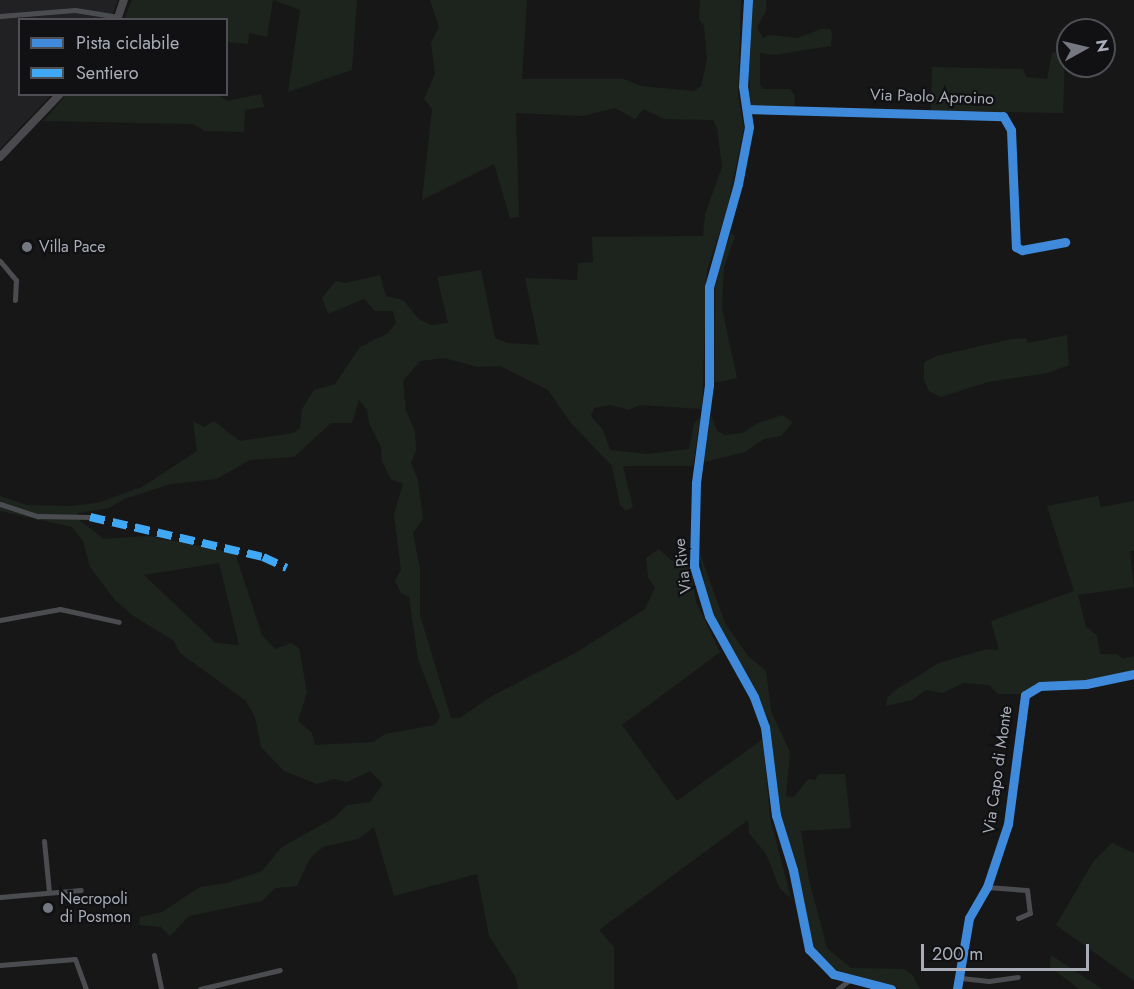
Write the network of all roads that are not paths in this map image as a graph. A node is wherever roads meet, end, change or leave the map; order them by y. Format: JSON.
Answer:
{"nodes":[{"id":1,"x":124,"y":0,"type":"edge"},
{"id":2,"x":748,"y":0,"type":"edge"},
{"id":3,"x":0,"y":16,"type":"edge"},
{"id":4,"x":117,"y":18,"type":"edge"},
{"id":5,"x":58,"y":96,"type":"edge"},
{"id":6,"x":747,"y":108,"type":"junction"},
{"id":7,"x":0,"y":157,"type":"edge"},
{"id":8,"x":1065,"y":242,"type":"dead end"},
{"id":9,"x":0,"y":261,"type":"edge"},
{"id":10,"x":15,"y":300,"type":"dead end"},
{"id":11,"x":0,"y":504,"type":"edge"},
{"id":12,"x":90,"y":517,"type":"dead end"},
{"id":13,"x":0,"y":620,"type":"edge"},
{"id":14,"x":119,"y":622,"type":"dead end"},
{"id":15,"x":1134,"y":674,"type":"edge"},
{"id":16,"x":44,"y":841,"type":"dead end"},
{"id":17,"x":987,"y":886,"type":"junction"},
{"id":18,"x":81,"y":890,"type":"dead end"},
{"id":19,"x":49,"y":892,"type":"junction"},
{"id":20,"x":0,"y":897,"type":"edge"},
{"id":21,"x":1018,"y":918,"type":"dead end"},
{"id":22,"x":154,"y":955,"type":"dead end"},
{"id":23,"x":0,"y":965,"type":"edge"},
{"id":24,"x":280,"y":970,"type":"dead end"},
{"id":25,"x":1018,"y":977,"type":"dead end"},
{"id":26,"x":961,"y":978,"type":"junction"},
{"id":27,"x":849,"y":980,"type":"junction"},
{"id":28,"x":86,"y":989,"type":"edge"},
{"id":29,"x":161,"y":989,"type":"edge"},
{"id":30,"x":200,"y":989,"type":"edge"},
{"id":31,"x":838,"y":989,"type":"edge"},
{"id":32,"x":891,"y":989,"type":"edge"},
{"id":33,"x":957,"y":989,"type":"edge"}],
"edges":[{"from":1,"to":4,"type":"main road"},
{"from":2,"to":6,"type":"street","name":"Via Rive"},
{"from":3,"to":4,"type":"street"},
{"from":5,"to":7,"type":"main road"},
{"from":6,"to":8,"type":"street","name":"Via Paolo Aproino"},
{"from":6,"to":27,"type":"street","name":"Via Rive"},
{"from":9,"to":10,"type":"street"},
{"from":11,"to":12,"type":"street"},
{"from":13,"to":14,"type":"street"},
{"from":15,"to":17,"type":"street","name":"Via Capo di Monte"},
{"from":16,"to":19,"type":"street"},
{"from":17,"to":21,"type":"street"},
{"from":17,"to":26,"type":"street","name":"Via Capo di Monte"},
{"from":18,"to":19,"type":"street"},
{"from":19,"to":20,"type":"street"},
{"from":22,"to":29,"type":"street"},
{"from":23,"to":28,"type":"street"},
{"from":24,"to":30,"type":"street"},
{"from":25,"to":26,"type":"street"},
{"from":26,"to":33,"type":"street","name":"Via Capo di Monte"},
{"from":27,"to":31,"type":"street"},
{"from":27,"to":32,"type":"street","name":"Via Rive"}]}
